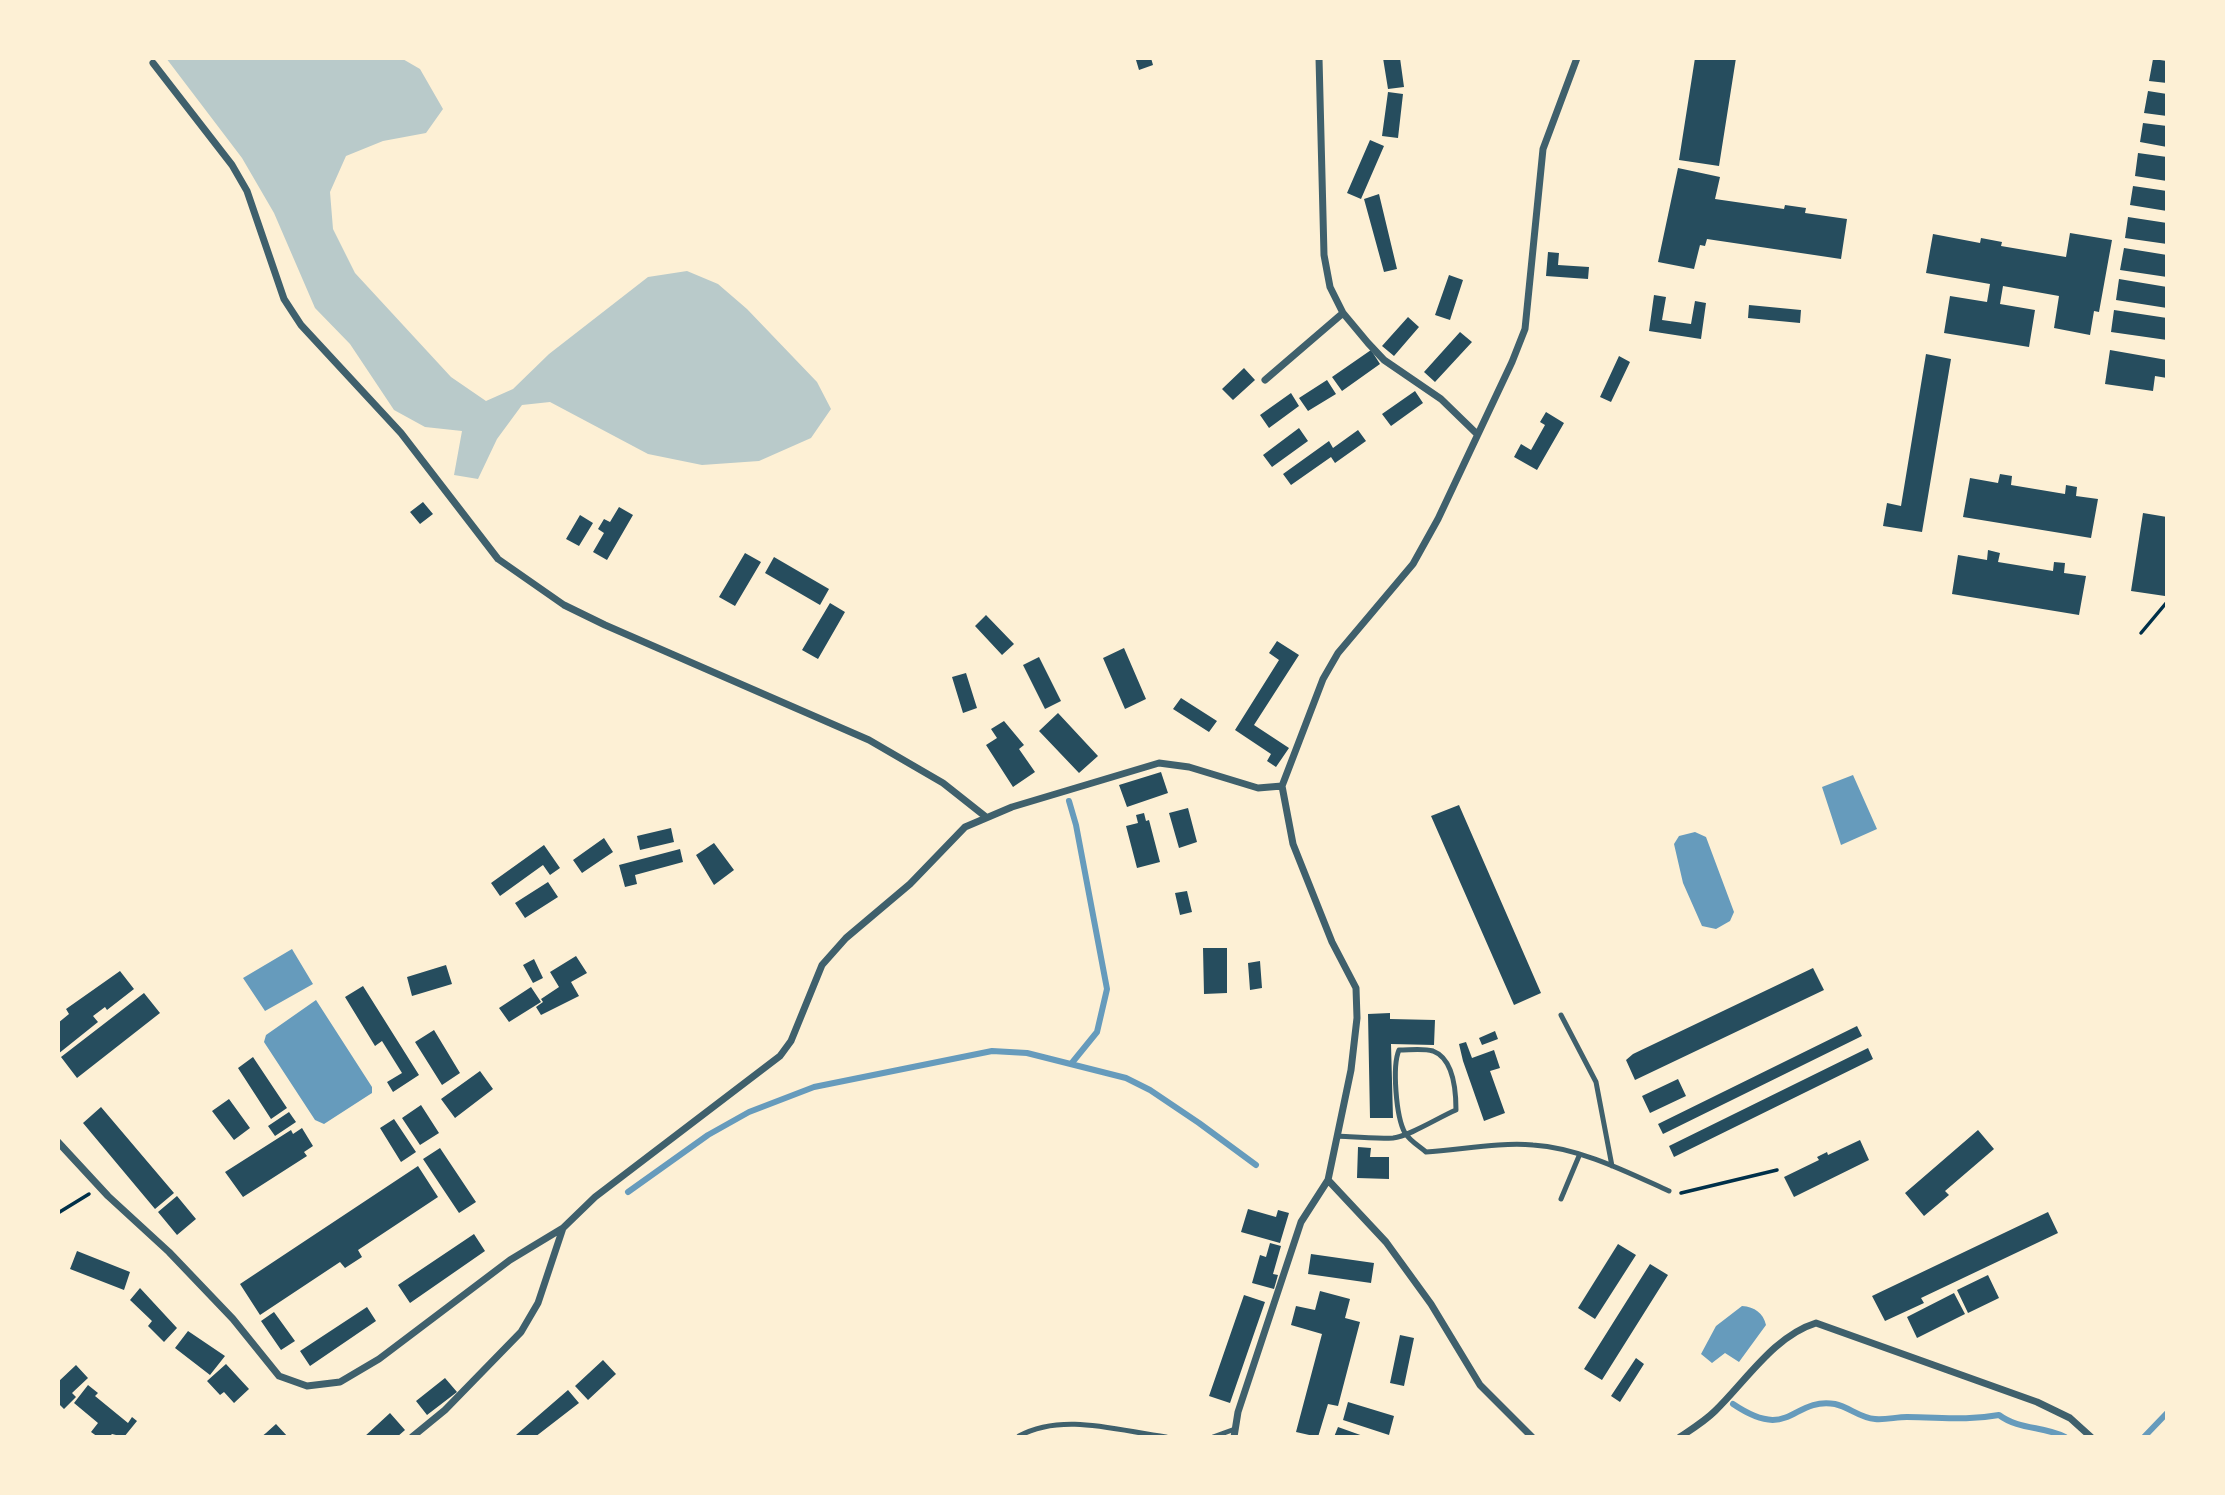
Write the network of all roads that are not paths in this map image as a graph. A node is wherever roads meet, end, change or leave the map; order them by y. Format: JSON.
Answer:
{"nodes":[{"id":1,"x":1319,"y":58,"type":"edge"},
{"id":2,"x":1577,"y":58,"type":"edge"},
{"id":3,"x":153,"y":63,"type":"dead end"},
{"id":4,"x":1343,"y":313,"type":"junction"},
{"id":5,"x":1265,"y":380,"type":"dead end"},
{"id":6,"x":1477,"y":434,"type":"junction"},
{"id":7,"x":1282,"y":786,"type":"junction"},
{"id":8,"x":986,"y":817,"type":"junction"},
{"id":9,"x":1561,"y":1015,"type":"dead end"},
{"id":10,"x":1405,"y":1133,"type":"junction"},
{"id":11,"x":1336,"y":1136,"type":"junction"},
{"id":12,"x":58,"y":1142,"type":"edge"},
{"id":13,"x":1579,"y":1156,"type":"junction"},
{"id":14,"x":1612,"y":1166,"type":"junction"},
{"id":15,"x":1328,"y":1180,"type":"junction"},
{"id":16,"x":1670,"y":1191,"type":"road end"},
{"id":17,"x":1561,"y":1199,"type":"dead end"},
{"id":18,"x":563,"y":1228,"type":"junction"},
{"id":19,"x":1235,"y":1433,"type":"edge"},
{"id":20,"x":1019,"y":1436,"type":"edge"},
{"id":21,"x":412,"y":1437,"type":"edge"},
{"id":22,"x":1166,"y":1437,"type":"edge"},
{"id":23,"x":1213,"y":1437,"type":"edge"},
{"id":24,"x":1532,"y":1437,"type":"edge"},
{"id":25,"x":1680,"y":1437,"type":"edge"},
{"id":26,"x":2091,"y":1437,"type":"edge"}],
"edges":[{"from":1,"to":4,"type":"street"},
{"from":2,"to":6,"type":"street"},
{"from":3,"to":8,"type":"street"},
{"from":4,"to":5,"type":"street"},
{"from":4,"to":6,"type":"street"},
{"from":6,"to":7,"type":"street"},
{"from":7,"to":8,"type":"street"},
{"from":7,"to":11,"type":"street"},
{"from":8,"to":18,"type":"street"},
{"from":9,"to":14,"type":"lane"},
{"from":10,"to":10,"type":"lane"},
{"from":10,"to":11,"type":"lane"},
{"from":10,"to":13,"type":"lane"},
{"from":11,"to":15,"type":"street"},
{"from":12,"to":18,"type":"street"},
{"from":13,"to":14,"type":"lane"},
{"from":13,"to":17,"type":"lane"},
{"from":14,"to":16,"type":"lane"},
{"from":15,"to":19,"type":"street"},
{"from":15,"to":24,"type":"street"},
{"from":18,"to":21,"type":"street"},
{"from":19,"to":23,"type":"lane"},
{"from":20,"to":22,"type":"lane"},
{"from":25,"to":26,"type":"street"}]}
